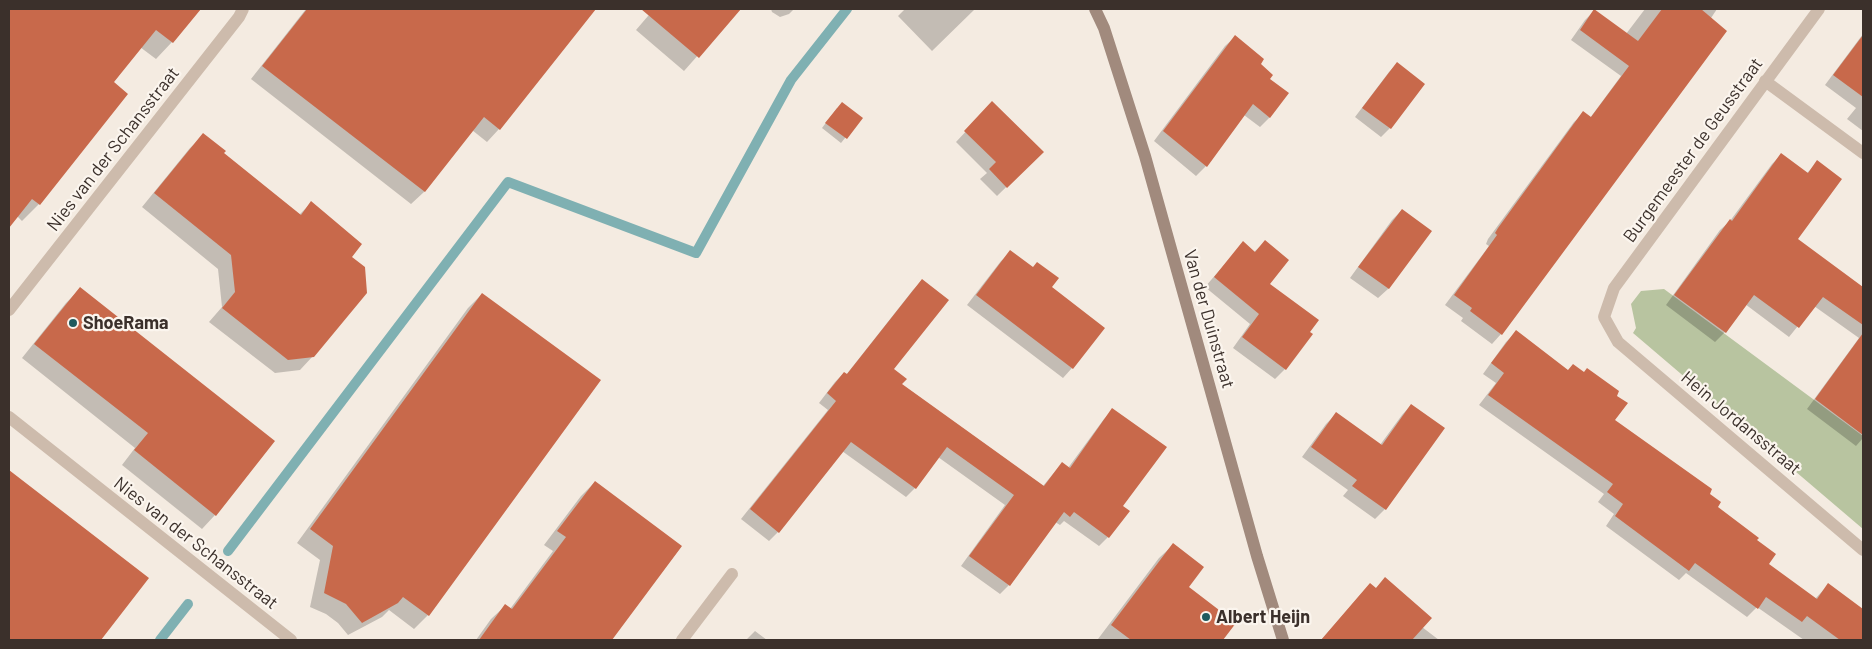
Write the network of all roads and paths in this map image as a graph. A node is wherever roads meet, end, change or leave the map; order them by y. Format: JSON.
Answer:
{"nodes":[{"id":1,"x":243,"y":9,"type":"edge"},
{"id":2,"x":1095,"y":9,"type":"edge"},
{"id":3,"x":1819,"y":9,"type":"edge"},
{"id":4,"x":1765,"y":81,"type":"junction"},
{"id":5,"x":1863,"y":153,"type":"edge"},
{"id":6,"x":9,"y":310,"type":"edge"},
{"id":7,"x":1604,"y":317,"type":"joint"},
{"id":8,"x":9,"y":417,"type":"edge"},
{"id":9,"x":1863,"y":550,"type":"edge"},
{"id":10,"x":732,"y":574,"type":"dead end"},
{"id":11,"x":291,"y":640,"type":"edge"},
{"id":12,"x":682,"y":640,"type":"edge"},
{"id":13,"x":1284,"y":640,"type":"edge"}],
"edges":[{"from":1,"to":6,"type":"street","name":"Nies van der Schansstraat"},
{"from":2,"to":13,"type":"street","name":"Van der Duinstraat"},
{"from":3,"to":4,"type":"street","name":"Burgemeester de Geusstraat"},
{"from":4,"to":5,"type":"street"},
{"from":4,"to":7,"type":"street","name":"Burgemeester de Geusstraat"},
{"from":7,"to":9,"type":"street","name":"Hein Jordansstraat"},
{"from":8,"to":11,"type":"street","name":"Nies van der Schansstraat"},
{"from":10,"to":12,"type":"street"}]}
